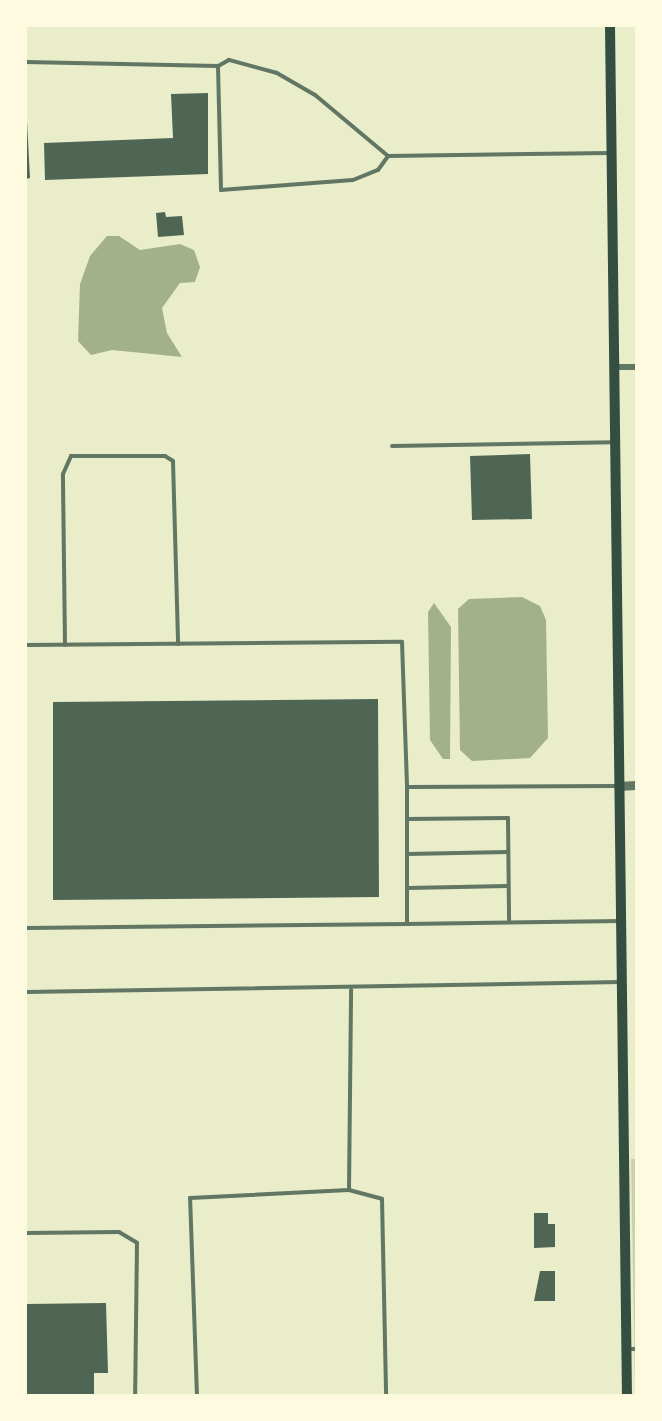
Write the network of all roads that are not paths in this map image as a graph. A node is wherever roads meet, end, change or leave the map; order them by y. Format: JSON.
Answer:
{"nodes":[{"id":1,"x":610,"y":26,"type":"edge"},
{"id":2,"x":26,"y":62,"type":"edge"},
{"id":3,"x":218,"y":66,"type":"junction"},
{"id":4,"x":611,"y":153,"type":"junction"},
{"id":5,"x":388,"y":156,"type":"junction"},
{"id":6,"x":614,"y":367,"type":"junction"},
{"id":7,"x":636,"y":367,"type":"edge"},
{"id":8,"x":615,"y":442,"type":"junction"},
{"id":9,"x":392,"y":446,"type":"dead end"},
{"id":10,"x":178,"y":644,"type":"junction"},
{"id":11,"x":26,"y":645,"type":"edge"},
{"id":12,"x":65,"y":645,"type":"junction"},
{"id":13,"x":636,"y":785,"type":"edge"},
{"id":14,"x":618,"y":786,"type":"junction"},
{"id":15,"x":407,"y":787,"type":"junction"},
{"id":16,"x":407,"y":819,"type":"junction"},
{"id":17,"x":508,"y":852,"type":"junction"},
{"id":18,"x":407,"y":854,"type":"junction"},
{"id":19,"x":509,"y":886,"type":"junction"},
{"id":20,"x":407,"y":888,"type":"junction"},
{"id":21,"x":621,"y":921,"type":"junction"},
{"id":22,"x":509,"y":922,"type":"junction"},
{"id":23,"x":407,"y":924,"type":"junction"},
{"id":24,"x":26,"y":928,"type":"edge"},
{"id":25,"x":622,"y":982,"type":"junction"},
{"id":26,"x":351,"y":990,"type":"junction"},
{"id":27,"x":26,"y":992,"type":"edge"},
{"id":28,"x":349,"y":1190,"type":"junction"},
{"id":29,"x":26,"y":1233,"type":"edge"},
{"id":30,"x":632,"y":1349,"type":"edge"},
{"id":31,"x":135,"y":1395,"type":"edge"},
{"id":32,"x":197,"y":1395,"type":"edge"},
{"id":33,"x":386,"y":1395,"type":"edge"},
{"id":34,"x":627,"y":1395,"type":"edge"}],
"edges":[{"from":1,"to":4,"type":"main road"},
{"from":2,"to":3,"type":"lane"},
{"from":3,"to":5,"type":"lane"},
{"from":3,"to":5,"type":"lane"},
{"from":4,"to":5,"type":"lane"},
{"from":4,"to":6,"type":"main road"},
{"from":6,"to":7,"type":"street"},
{"from":6,"to":8,"type":"main road"},
{"from":8,"to":9,"type":"lane"},
{"from":8,"to":14,"type":"main road"},
{"from":10,"to":12,"type":"lane"},
{"from":10,"to":12,"type":"lane"},
{"from":10,"to":15,"type":"lane"},
{"from":11,"to":12,"type":"lane"},
{"from":13,"to":14,"type":"street"},
{"from":14,"to":15,"type":"lane"},
{"from":14,"to":21,"type":"main road"},
{"from":15,"to":16,"type":"lane"},
{"from":16,"to":17,"type":"lane"},
{"from":16,"to":18,"type":"lane"},
{"from":17,"to":18,"type":"lane"},
{"from":17,"to":19,"type":"lane"},
{"from":18,"to":20,"type":"lane"},
{"from":19,"to":20,"type":"lane"},
{"from":19,"to":22,"type":"lane"},
{"from":20,"to":23,"type":"lane"},
{"from":21,"to":22,"type":"lane"},
{"from":21,"to":25,"type":"main road"},
{"from":22,"to":23,"type":"lane"},
{"from":23,"to":24,"type":"lane"},
{"from":25,"to":26,"type":"lane"},
{"from":25,"to":30,"type":"main road"},
{"from":26,"to":27,"type":"lane"},
{"from":26,"to":28,"type":"lane"},
{"from":28,"to":32,"type":"lane"},
{"from":28,"to":33,"type":"lane"},
{"from":29,"to":31,"type":"lane"},
{"from":30,"to":34,"type":"main road"}]}
